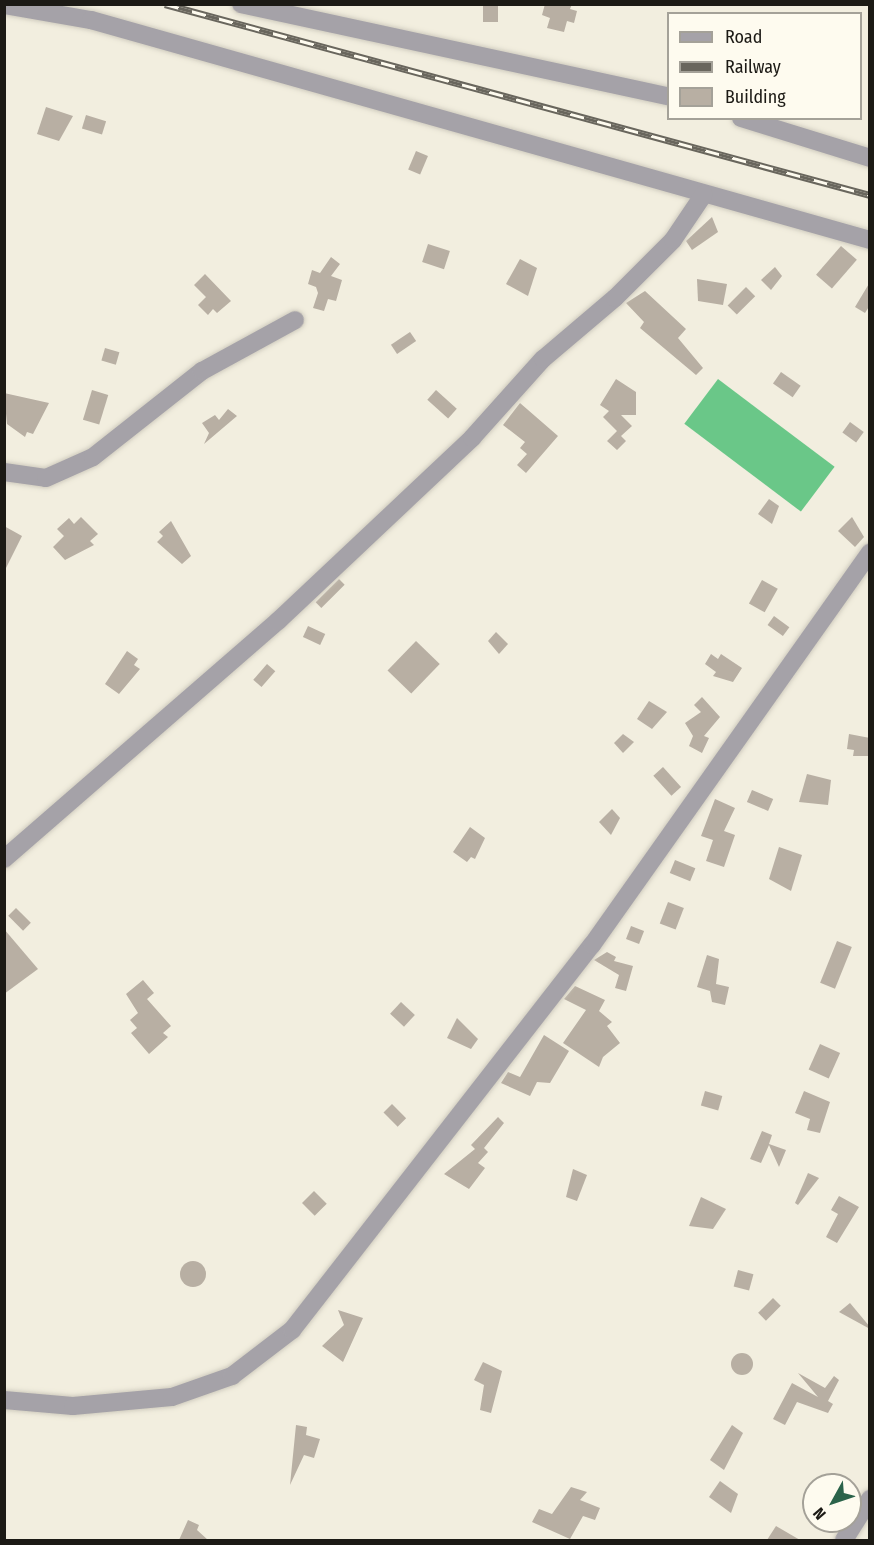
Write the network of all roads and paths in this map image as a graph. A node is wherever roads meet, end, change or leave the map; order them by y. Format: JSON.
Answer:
{"nodes":[{"id":1,"x":241,"y":4,"type":"edge"},
{"id":2,"x":4,"y":5,"type":"edge"},
{"id":3,"x":667,"y":96,"type":"edge"},
{"id":4,"x":747,"y":120,"type":"edge"},
{"id":5,"x":870,"y":158,"type":"edge"},
{"id":6,"x":704,"y":194,"type":"junction"},
{"id":7,"x":870,"y":240,"type":"edge"},
{"id":8,"x":295,"y":320,"type":"dead end"},
{"id":9,"x":4,"y":472,"type":"edge"},
{"id":10,"x":870,"y":552,"type":"edge"},
{"id":11,"x":4,"y":859,"type":"edge"},
{"id":12,"x":4,"y":1400,"type":"edge"},
{"id":13,"x":870,"y":1499,"type":"edge"},
{"id":14,"x":844,"y":1540,"type":"edge"}],
"edges":[{"from":1,"to":3,"type":"street"},
{"from":2,"to":6,"type":"street"},
{"from":4,"to":5,"type":"street"},
{"from":6,"to":7,"type":"street"},
{"from":6,"to":11,"type":"street"},
{"from":8,"to":9,"type":"street"},
{"from":10,"to":12,"type":"street"},
{"from":13,"to":14,"type":"street"}]}
